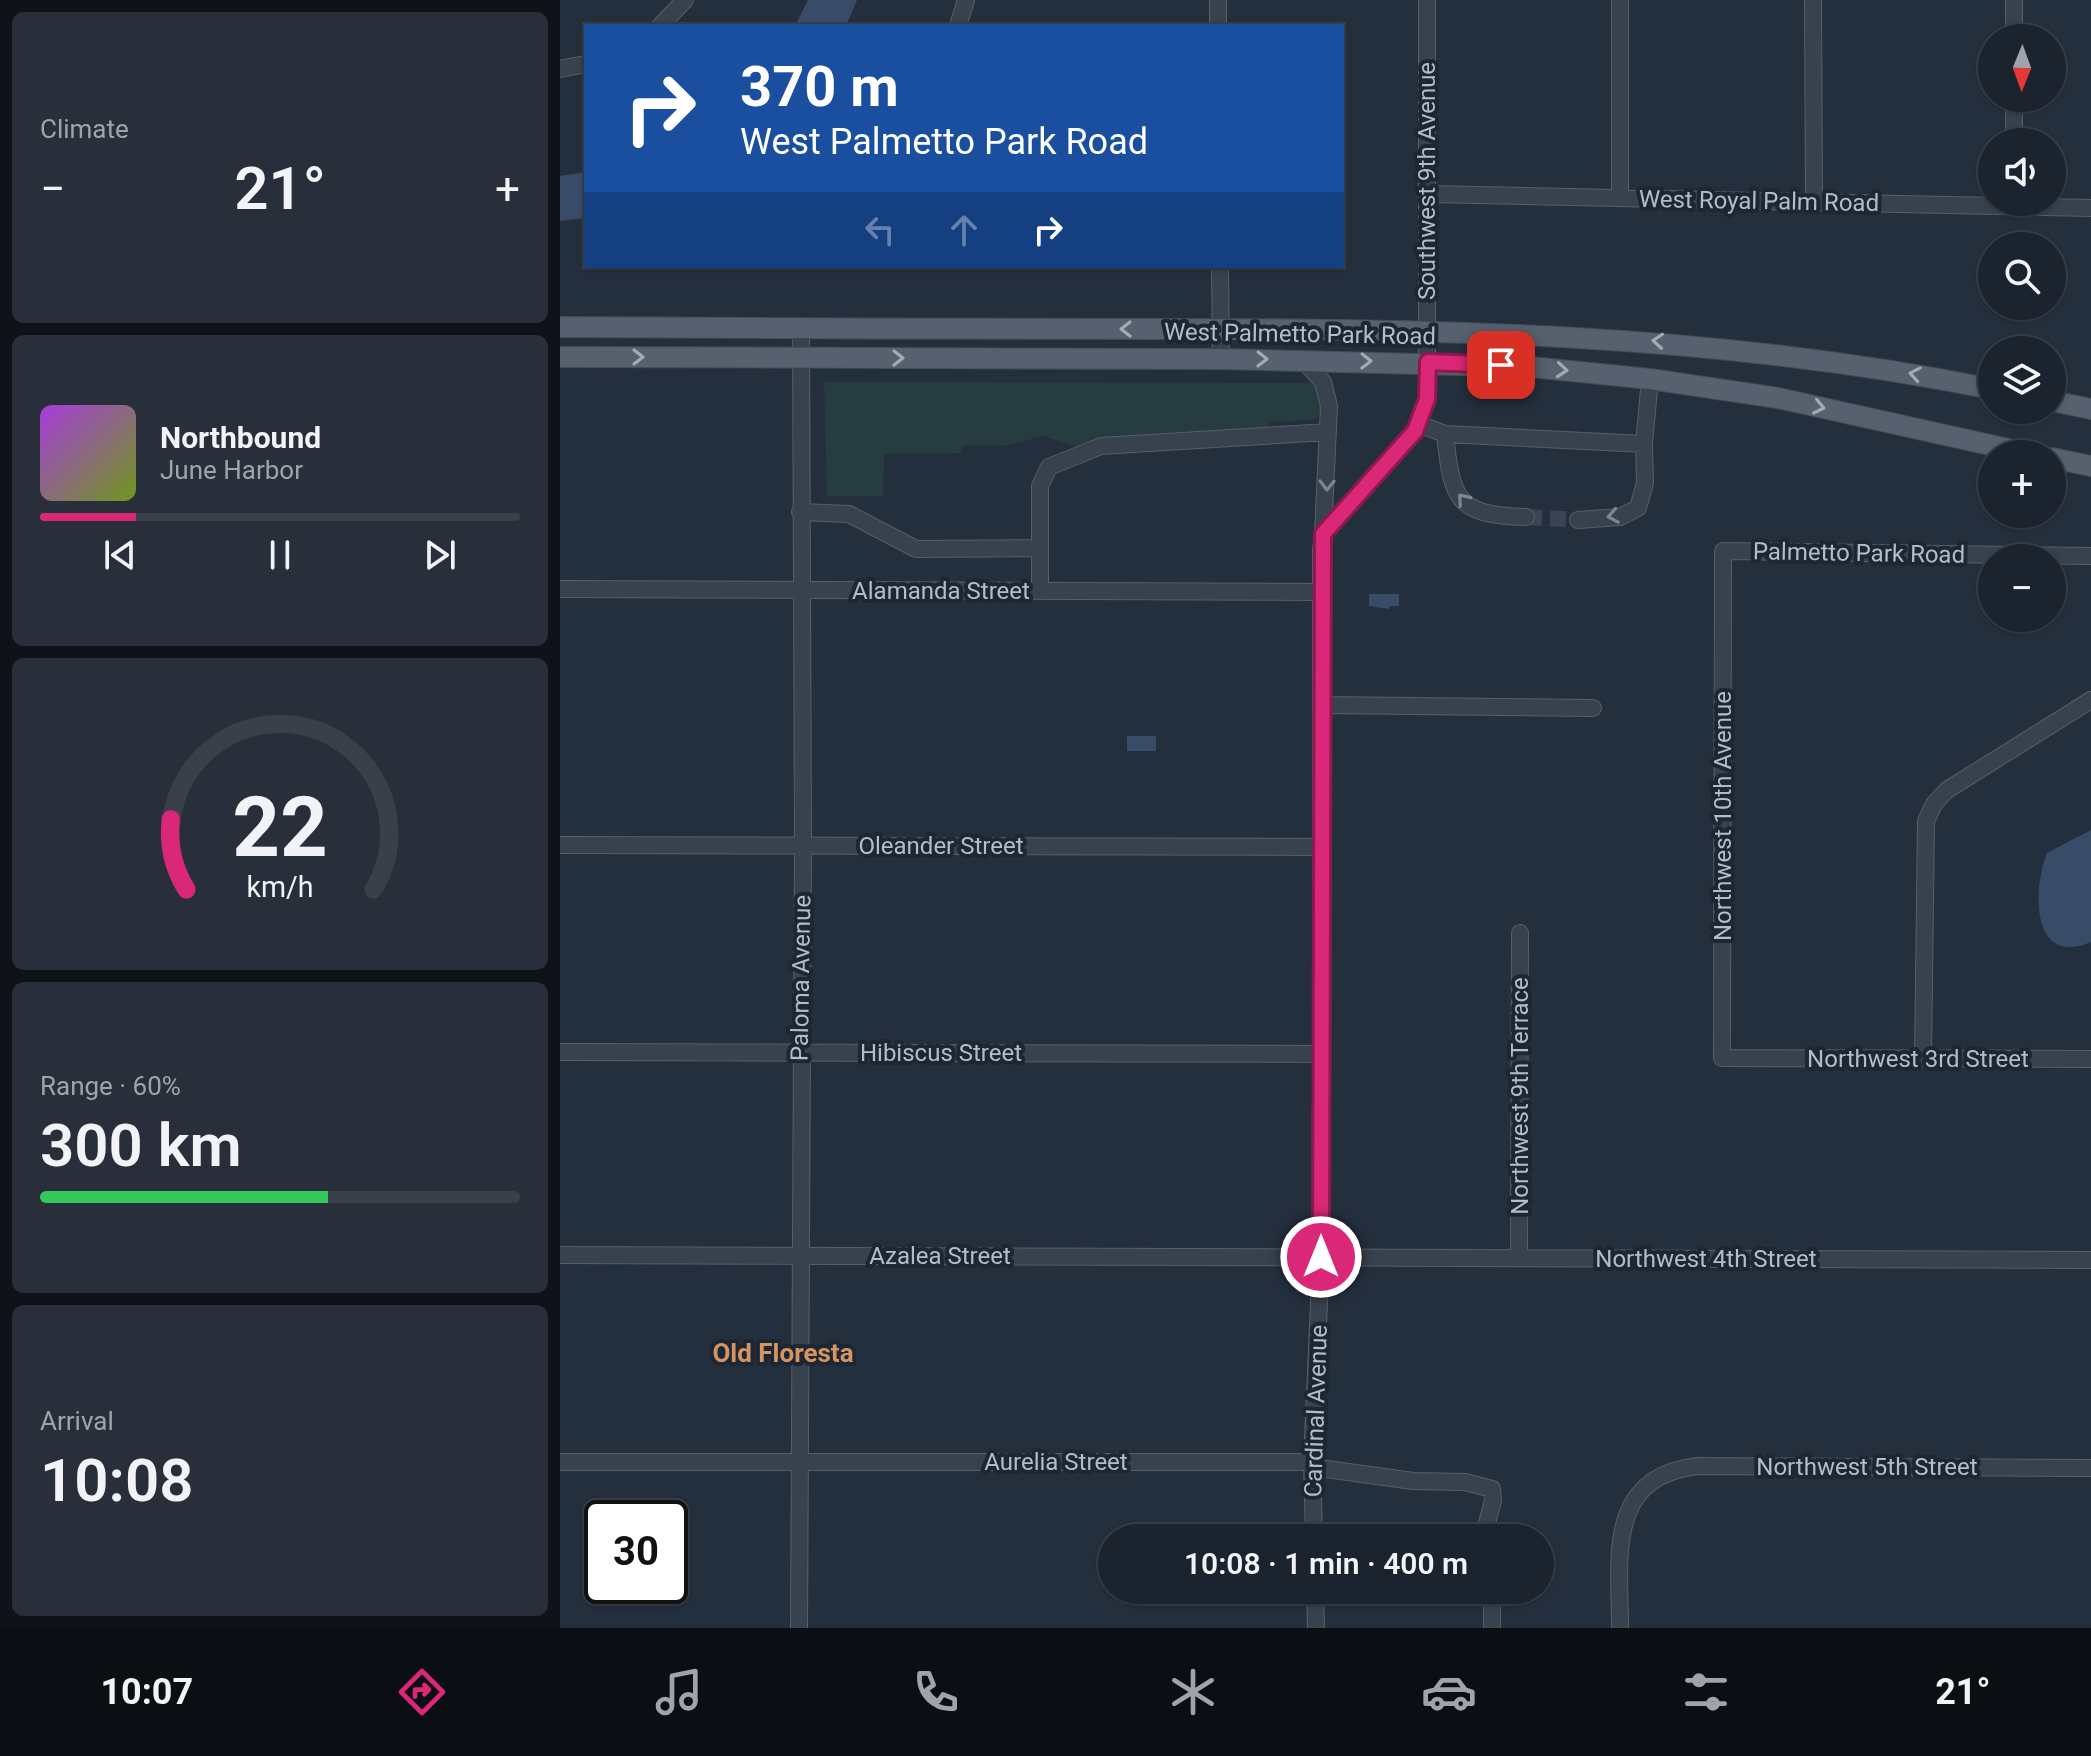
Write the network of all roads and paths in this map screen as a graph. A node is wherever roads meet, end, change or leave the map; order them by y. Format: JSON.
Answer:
{"nodes":[{"id":1,"x":685,"y":0,"type":"edge"},
{"id":2,"x":966,"y":0,"type":"edge"},
{"id":3,"x":1218,"y":0,"type":"edge"},
{"id":4,"x":1427,"y":0,"type":"edge"},
{"id":5,"x":1620,"y":0,"type":"edge"},
{"id":6,"x":1813,"y":0,"type":"edge"},
{"id":7,"x":2014,"y":0,"type":"edge"},
{"id":8,"x":662,"y":24,"type":"edge"},
{"id":9,"x":959,"y":24,"type":"edge"},
{"id":10,"x":1218,"y":24,"type":"edge"},
{"id":11,"x":2014,"y":24,"type":"edge"},
{"id":12,"x":584,"y":64,"type":"edge"},
{"id":13,"x":560,"y":69,"type":"edge"},
{"id":14,"x":1428,"y":194,"type":"junction"},
{"id":15,"x":1620,"y":198,"type":"junction"},
{"id":16,"x":1814,"y":202,"type":"junction"},
{"id":17,"x":1978,"y":204,"type":"edge"},
{"id":18,"x":2066,"y":207,"type":"edge"},
{"id":19,"x":2091,"y":208,"type":"edge"},
{"id":20,"x":1220,"y":268,"type":"edge"},
{"id":21,"x":560,"y":327,"type":"edge"},
{"id":22,"x":801,"y":328,"type":"junction"},
{"id":23,"x":1221,"y":329,"type":"junction"},
{"id":24,"x":1428,"y":331,"type":"junction"},
{"id":25,"x":560,"y":357,"type":"edge"},
{"id":26,"x":800,"y":358,"type":"junction"},
{"id":27,"x":1221,"y":359,"type":"junction"},
{"id":28,"x":1303,"y":360,"type":"junction"},
{"id":29,"x":1428,"y":362,"type":"junction"},
{"id":30,"x":1650,"y":379,"type":"junction"},
{"id":31,"x":1978,"y":386,"type":"edge"},
{"id":32,"x":2066,"y":404,"type":"edge"},
{"id":33,"x":2091,"y":409,"type":"edge"},
{"id":34,"x":1419,"y":424,"type":"junction"},
{"id":35,"x":1328,"y":432,"type":"junction"},
{"id":36,"x":1445,"y":434,"type":"junction"},
{"id":37,"x":1978,"y":442,"type":"edge"},
{"id":38,"x":1644,"y":444,"type":"junction"},
{"id":39,"x":2066,"y":461,"type":"edge"},
{"id":40,"x":2091,"y":466,"type":"edge"},
{"id":41,"x":800,"y":512,"type":"junction"},
{"id":42,"x":1526,"y":517,"type":"tunnel mouth"},
{"id":43,"x":1578,"y":520,"type":"tunnel mouth"},
{"id":44,"x":1323,"y":534,"type":"junction"},
{"id":45,"x":1039,"y":548,"type":"junction"},
{"id":46,"x":1723,"y":551,"type":"joint"},
{"id":47,"x":2091,"y":556,"type":"edge"},
{"id":48,"x":560,"y":589,"type":"edge"},
{"id":49,"x":800,"y":590,"type":"junction"},
{"id":50,"x":1040,"y":591,"type":"junction"},
{"id":51,"x":1322,"y":592,"type":"junction"},
{"id":52,"x":2091,"y":700,"type":"edge"},
{"id":53,"x":1322,"y":705,"type":"junction"},
{"id":54,"x":1593,"y":708,"type":"dead end"},
{"id":55,"x":560,"y":845,"type":"edge"},
{"id":56,"x":803,"y":845,"type":"junction"},
{"id":57,"x":1322,"y":847,"type":"junction"},
{"id":58,"x":1520,"y":933,"type":"dead end"},
{"id":59,"x":560,"y":1052,"type":"edge"},
{"id":60,"x":800,"y":1052,"type":"junction"},
{"id":61,"x":1321,"y":1054,"type":"junction"},
{"id":62,"x":1744,"y":1058,"type":"joint"},
{"id":63,"x":1923,"y":1059,"type":"junction"},
{"id":64,"x":2091,"y":1059,"type":"edge"},
{"id":65,"x":560,"y":1255,"type":"edge"},
{"id":66,"x":799,"y":1256,"type":"junction"},
{"id":67,"x":1321,"y":1257,"type":"junction"},
{"id":68,"x":1519,"y":1258,"type":"junction"},
{"id":69,"x":2091,"y":1260,"type":"edge"},
{"id":70,"x":560,"y":1462,"type":"edge"},
{"id":71,"x":800,"y":1462,"type":"junction"},
{"id":72,"x":1312,"y":1465,"type":"junction"},
{"id":73,"x":2091,"y":1468,"type":"edge"},
{"id":74,"x":1314,"y":1524,"type":"edge"},
{"id":75,"x":1487,"y":1524,"type":"edge"},
{"id":76,"x":1315,"y":1604,"type":"edge"},
{"id":77,"x":1492,"y":1604,"type":"edge"},
{"id":78,"x":799,"y":1628,"type":"edge"},
{"id":79,"x":1316,"y":1628,"type":"edge"},
{"id":80,"x":1492,"y":1628,"type":"edge"},
{"id":81,"x":1620,"y":1628,"type":"edge"}],
"edges":[{"from":1,"to":8,"type":"street"},
{"from":2,"to":9,"type":"street"},
{"from":3,"to":10,"type":"street"},
{"from":4,"to":14,"type":"street","name":"Southwest 9th Avenue"},
{"from":5,"to":15,"type":"street"},
{"from":6,"to":16,"type":"street"},
{"from":7,"to":11,"type":"street"},
{"from":12,"to":13,"type":"street"},
{"from":14,"to":15,"type":"street","name":"West Royal Palm Road"},
{"from":14,"to":24,"type":"street","name":"Southwest 9th Avenue"},
{"from":15,"to":16,"type":"street","name":"West Royal Palm Road"},
{"from":16,"to":17,"type":"street","name":"West Royal Palm Road"},
{"from":18,"to":19,"type":"street","name":"West Royal Palm Road"},
{"from":20,"to":23,"type":"street"},
{"from":21,"to":22,"type":"main road","name":"West Palmetto Park Road"},
{"from":23,"to":22,"type":"main road","name":"West Palmetto Park Road","one_way":true},
{"from":22,"to":26,"type":"street","name":"Paloma Avenue"},
{"from":23,"to":24,"type":"main road","name":"West Palmetto Park Road"},
{"from":23,"to":27,"type":"street"},
{"from":24,"to":29,"type":"street","name":"Southwest 9th Avenue"},
{"from":31,"to":24,"type":"main road","name":"West Palmetto Park Road","one_way":true},
{"from":25,"to":26,"type":"main road","name":"West Palmetto Park Road","one_way":true},
{"from":26,"to":27,"type":"main road","name":"West Palmetto Park Road","one_way":true},
{"from":26,"to":41,"type":"street","name":"Paloma Avenue"},
{"from":27,"to":28,"type":"main road","name":"West Palmetto Park Road","one_way":true},
{"from":28,"to":29,"type":"main road","name":"West Palmetto Park Road","one_way":true},
{"from":28,"to":35,"type":"street","name":"Cardinal Avenue"},
{"from":29,"to":30,"type":"main road","name":"West Palmetto Park Road","one_way":true},
{"from":29,"to":34,"type":"street"},
{"from":30,"to":37,"type":"main road","name":"West Palmetto Park Road","one_way":true},
{"from":30,"to":38,"type":"street"},
{"from":32,"to":33,"type":"main road"},
{"from":34,"to":36,"type":"street"},
{"from":34,"to":44,"type":"street"},
{"from":35,"to":44,"type":"street","name":"Cardinal Avenue","one_way":true},
{"from":35,"to":45,"type":"street"},
{"from":36,"to":38,"type":"street"},
{"from":42,"to":36,"type":"street","one_way":true},
{"from":38,"to":43,"type":"street","one_way":true},
{"from":39,"to":40,"type":"main road"},
{"from":41,"to":45,"type":"street"},
{"from":41,"to":49,"type":"street","name":"Paloma Avenue"},
{"from":44,"to":51,"type":"street","name":"Cardinal Avenue"},
{"from":45,"to":50,"type":"street"},
{"from":46,"to":47,"type":"street","name":"Palmetto Park Road"},
{"from":46,"to":62,"type":"street","name":"Northwest 10th Avenue"},
{"from":48,"to":49,"type":"street","name":"Alamanda Street"},
{"from":49,"to":50,"type":"street","name":"Alamanda Street"},
{"from":49,"to":56,"type":"street","name":"Paloma Avenue"},
{"from":50,"to":51,"type":"street","name":"Alamanda Street"},
{"from":51,"to":53,"type":"street","name":"Cardinal Avenue"},
{"from":52,"to":63,"type":"street"},
{"from":53,"to":54,"type":"street"},
{"from":53,"to":57,"type":"street","name":"Cardinal Avenue"},
{"from":55,"to":56,"type":"street","name":"Oleander Street"},
{"from":56,"to":57,"type":"street","name":"Oleander Street"},
{"from":56,"to":60,"type":"street","name":"Paloma Avenue"},
{"from":57,"to":61,"type":"street","name":"Cardinal Avenue"},
{"from":58,"to":68,"type":"street","name":"Northwest 9th Terrace"},
{"from":59,"to":60,"type":"street","name":"Hibiscus Street"},
{"from":60,"to":61,"type":"street","name":"Hibiscus Street"},
{"from":60,"to":66,"type":"street","name":"Paloma Avenue"},
{"from":61,"to":67,"type":"street","name":"Cardinal Avenue"},
{"from":62,"to":63,"type":"street","name":"Northwest 3rd Street"},
{"from":63,"to":64,"type":"street","name":"Northwest 3rd Street"},
{"from":65,"to":66,"type":"street","name":"Azalea Street"},
{"from":66,"to":67,"type":"street","name":"Azalea Street"},
{"from":66,"to":71,"type":"street","name":"Paloma Avenue"},
{"from":67,"to":68,"type":"street","name":"Northwest 4th Street"},
{"from":67,"to":72,"type":"street","name":"Cardinal Avenue"},
{"from":68,"to":69,"type":"street","name":"Northwest 4th Street"},
{"from":70,"to":71,"type":"street"},
{"from":71,"to":72,"type":"street","name":"Aurelia Street"},
{"from":71,"to":78,"type":"street","name":"Paloma Avenue"},
{"from":72,"to":74,"type":"street","name":"Cardinal Avenue"},
{"from":72,"to":75,"type":"street","name":"Aurelia Street"},
{"from":73,"to":81,"type":"street","name":"Northwest 5th Street"},
{"from":76,"to":79,"type":"street"},
{"from":77,"to":80,"type":"street"}]}
